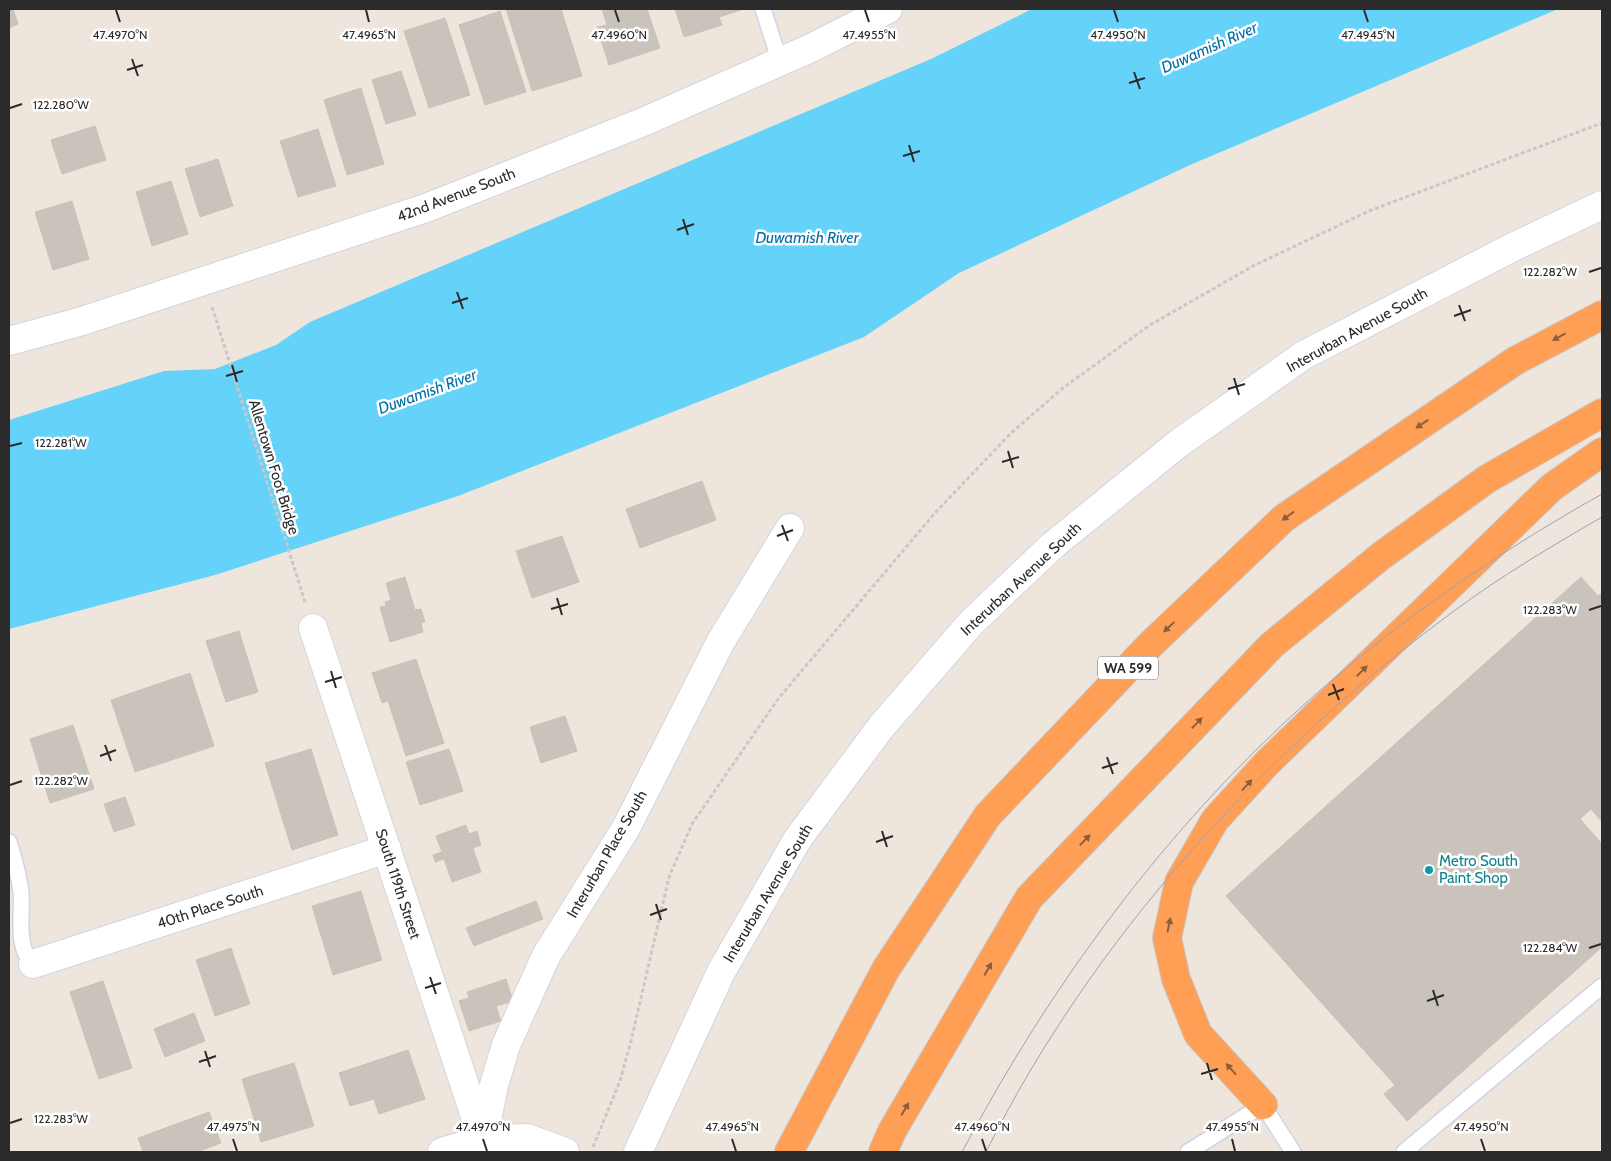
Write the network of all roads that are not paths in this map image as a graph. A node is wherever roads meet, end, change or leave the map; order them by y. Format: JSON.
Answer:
{"nodes":[{"id":1,"x":763,"y":9,"type":"edge"},
{"id":2,"x":888,"y":9,"type":"edge"},
{"id":3,"x":780,"y":62,"type":"junction"},
{"id":4,"x":1602,"y":205,"type":"edge"},
{"id":5,"x":1602,"y":315,"type":"edge"},
{"id":6,"x":9,"y":341,"type":"edge"},
{"id":7,"x":1602,"y":413,"type":"edge"},
{"id":8,"x":1602,"y":452,"type":"edge"},
{"id":9,"x":790,"y":528,"type":"dead end"},
{"id":10,"x":313,"y":628,"type":"road end"},
{"id":11,"x":9,"y":842,"type":"edge"},
{"id":12,"x":387,"y":849,"type":"junction"},
{"id":13,"x":33,"y":964,"type":"joint"},
{"id":14,"x":1602,"y":986,"type":"edge"},
{"id":15,"x":1263,"y":1105,"type":"junction"},
{"id":16,"x":483,"y":1140,"type":"junction"},
{"id":17,"x":442,"y":1152,"type":"edge"},
{"id":18,"x":565,"y":1152,"type":"edge"},
{"id":19,"x":638,"y":1152,"type":"edge"},
{"id":20,"x":790,"y":1152,"type":"edge"},
{"id":21,"x":883,"y":1152,"type":"edge"},
{"id":22,"x":1188,"y":1152,"type":"edge"},
{"id":23,"x":1293,"y":1152,"type":"edge"},
{"id":24,"x":1404,"y":1152,"type":"edge"}],
"edges":[{"from":1,"to":3,"type":"lane"},
{"from":2,"to":3,"type":"street","name":"42nd Avenue South"},
{"from":3,"to":6,"type":"street","name":"42nd Avenue South"},
{"from":4,"to":19,"type":"street","name":"Interurban Avenue South"},
{"from":5,"to":20,"type":"highway","number":"WA 599","one_way":true},
{"from":21,"to":7,"type":"highway","one_way":true},
{"from":15,"to":8,"type":"highway","one_way":true},
{"from":9,"to":16,"type":"street","name":"Interurban Place South"},
{"from":10,"to":12,"type":"street","name":"South 119th Street"},
{"from":11,"to":13,"type":"lane"},
{"from":12,"to":13,"type":"street","name":"40th Place South"},
{"from":12,"to":16,"type":"street","name":"South 119th Street"},
{"from":14,"to":24,"type":"lane"},
{"from":15,"to":22,"type":"lane"},
{"from":15,"to":23,"type":"lane"},
{"from":16,"to":17,"type":"street"},
{"from":16,"to":18,"type":"street"}]}
